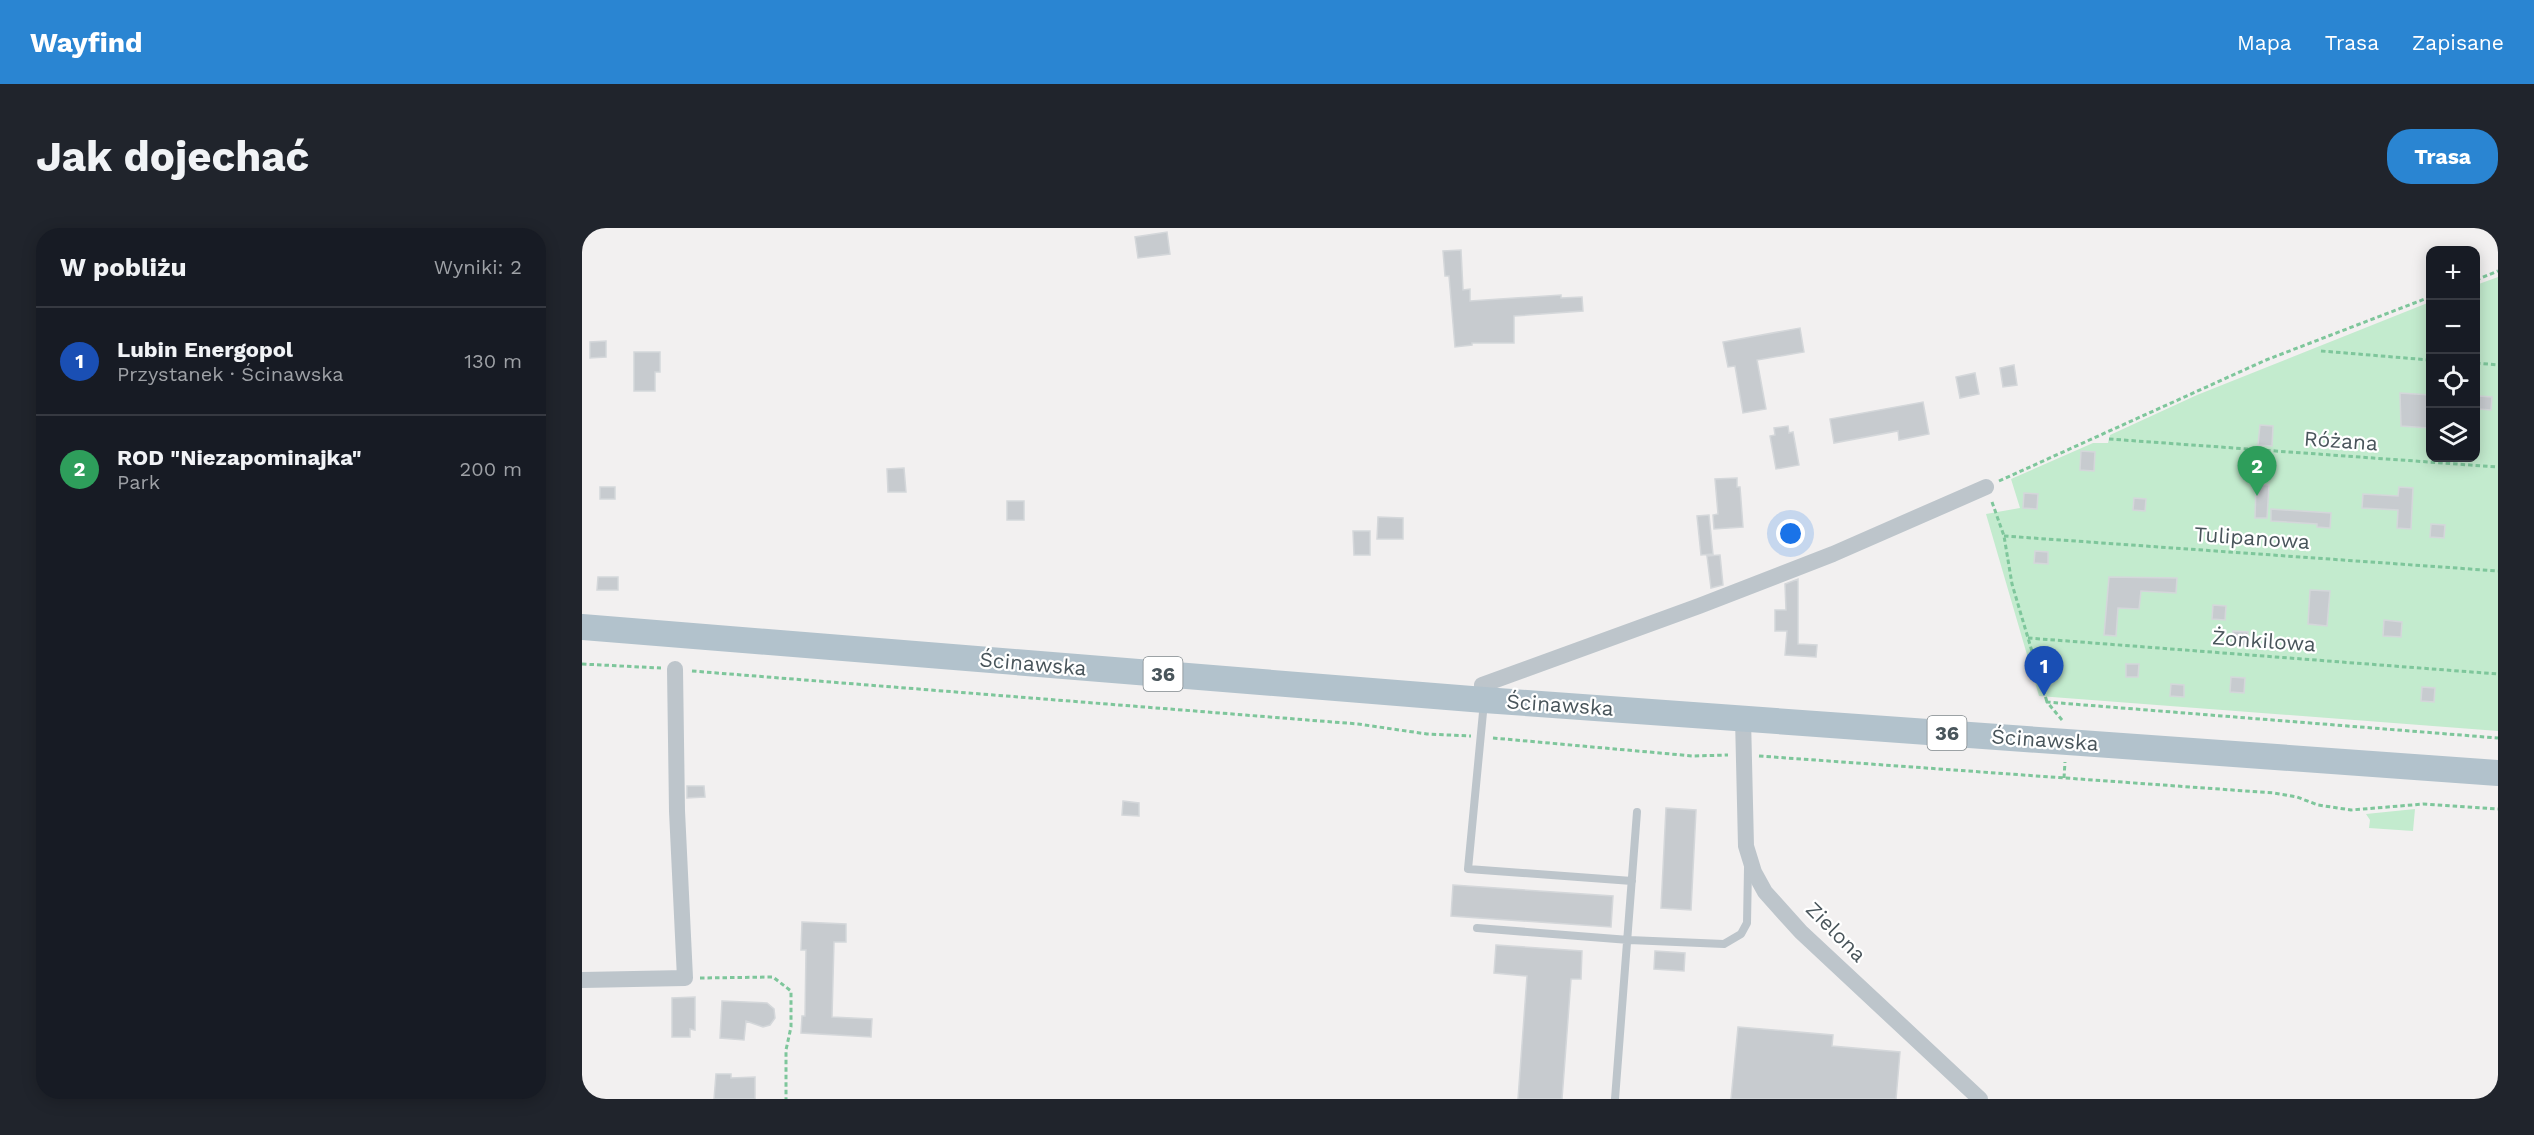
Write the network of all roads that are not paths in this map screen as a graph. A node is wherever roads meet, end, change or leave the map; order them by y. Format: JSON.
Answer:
{"nodes":[{"id":1,"x":1986,"y":487,"type":"road end"},
{"id":2,"x":582,"y":627,"type":"edge"},
{"id":3,"x":675,"y":669,"type":"road end"},
{"id":4,"x":1483,"y":692,"type":"junction"},
{"id":5,"x":1743,"y":718,"type":"junction"},
{"id":6,"x":2498,"y":773,"type":"edge"},
{"id":7,"x":1637,"y":812,"type":"dead end"},
{"id":8,"x":1749,"y":859,"type":"junction"},
{"id":9,"x":1632,"y":881,"type":"junction"},
{"id":10,"x":1477,"y":928,"type":"dead end"},
{"id":11,"x":1629,"y":940,"type":"junction"},
{"id":12,"x":582,"y":980,"type":"edge"},
{"id":13,"x":1615,"y":1099,"type":"edge"},
{"id":14,"x":1980,"y":1099,"type":"edge"}],
"edges":[{"from":1,"to":4,"type":"street","name":"Ścinawska"},
{"from":2,"to":4,"type":"main road","name":"Ścinawska","number":"36"},
{"from":3,"to":12,"type":"street"},
{"from":4,"to":5,"type":"main road","name":"Ścinawska","number":"36"},
{"from":4,"to":9,"type":"lane"},
{"from":5,"to":6,"type":"main road","name":"Ścinawska","number":"36"},
{"from":5,"to":8,"type":"street","name":"Zielona"},
{"from":7,"to":9,"type":"lane"},
{"from":8,"to":11,"type":"lane"},
{"from":8,"to":14,"type":"street","name":"Zielona"},
{"from":9,"to":11,"type":"lane"},
{"from":10,"to":11,"type":"lane"},
{"from":11,"to":13,"type":"lane"}]}
